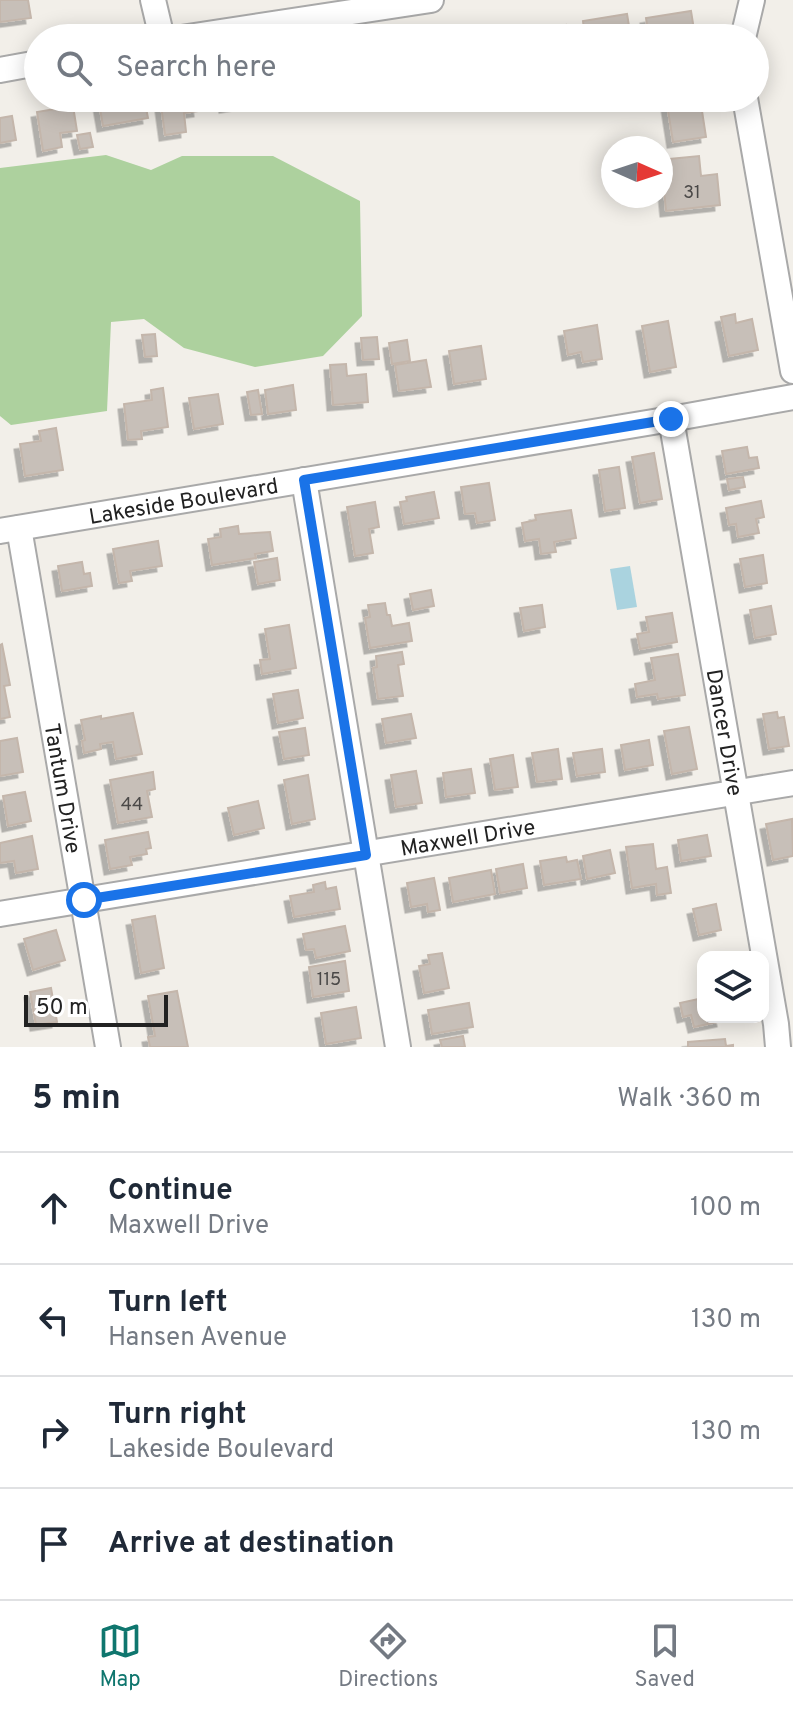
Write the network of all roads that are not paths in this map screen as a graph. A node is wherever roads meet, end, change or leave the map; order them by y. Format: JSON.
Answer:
{"nodes":[{"id":1,"x":153,"y":0,"type":"edge"},
{"id":2,"x":431,"y":0,"type":"edge"},
{"id":3,"x":752,"y":0,"type":"edge"},
{"id":4,"x":159,"y":24,"type":"edge"},
{"id":5,"x":273,"y":24,"type":"edge"},
{"id":6,"x":746,"y":24,"type":"edge"},
{"id":7,"x":24,"y":66,"type":"edge"},
{"id":8,"x":0,"y":70,"type":"edge"},
{"id":9,"x":747,"y":112,"type":"edge"},
{"id":10,"x":793,"y":371,"type":"edge"},
{"id":11,"x":793,"y":397,"type":"edge"},
{"id":12,"x":671,"y":419,"type":"junction"},
{"id":13,"x":304,"y":480,"type":"junction"},
{"id":14,"x":10,"y":529,"type":"edge"},
{"id":15,"x":793,"y":783,"type":"edge"},
{"id":16,"x":737,"y":792,"type":"junction"},
{"id":17,"x":366,"y":855,"type":"junction"},
{"id":18,"x":84,"y":900,"type":"junction"},
{"id":19,"x":0,"y":914,"type":"edge"},
{"id":20,"x":108,"y":1047,"type":"edge"},
{"id":21,"x":398,"y":1047,"type":"edge"},
{"id":22,"x":778,"y":1047,"type":"edge"}],
"edges":[{"from":1,"to":4,"type":"street"},
{"from":2,"to":5,"type":"street"},
{"from":3,"to":6,"type":"street"},
{"from":7,"to":8,"type":"street"},
{"from":9,"to":10,"type":"street"},
{"from":11,"to":12,"type":"street","name":"Lakeside Boulevard"},
{"from":12,"to":13,"type":"street","name":"Lakeside Boulevard"},
{"from":12,"to":16,"type":"street","name":"Dancer Drive"},
{"from":13,"to":14,"type":"street","name":"Lakeside Boulevard"},
{"from":13,"to":17,"type":"street"},
{"from":14,"to":18,"type":"street","name":"Tantum Drive"},
{"from":15,"to":16,"type":"street","name":"Maxwell Drive"},
{"from":16,"to":17,"type":"street","name":"Maxwell Drive"},
{"from":16,"to":22,"type":"street","name":"Dancer Drive"},
{"from":17,"to":18,"type":"street","name":"Maxwell Drive"},
{"from":17,"to":21,"type":"street"},
{"from":18,"to":19,"type":"street","name":"Maxwell Drive"},
{"from":18,"to":20,"type":"street","name":"Tantum Drive"}]}
